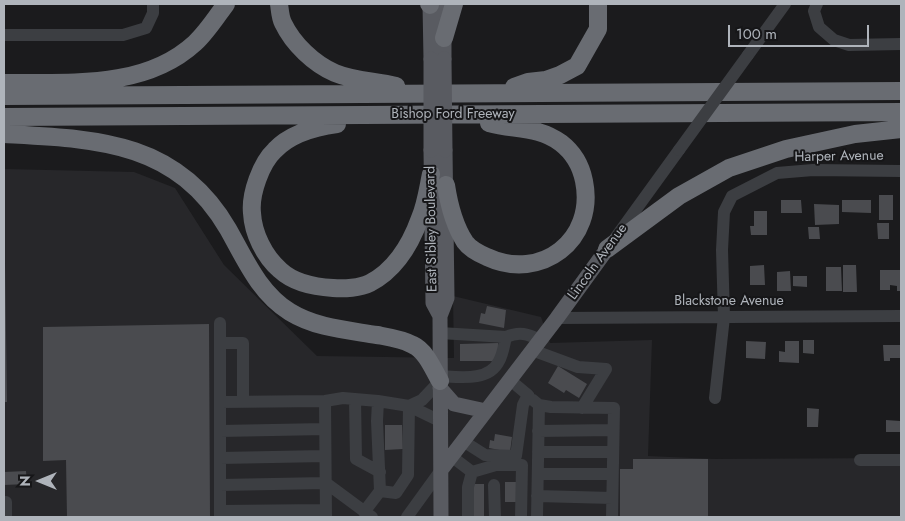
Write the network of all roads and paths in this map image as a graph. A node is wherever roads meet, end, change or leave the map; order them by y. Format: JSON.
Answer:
{"nodes":[{"id":1,"x":153,"y":4,"type":"edge"},
{"id":2,"x":226,"y":4,"type":"edge"},
{"id":3,"x":279,"y":4,"type":"edge"},
{"id":4,"x":433,"y":4,"type":"edge"},
{"id":5,"x":454,"y":4,"type":"edge"},
{"id":6,"x":598,"y":4,"type":"edge"},
{"id":7,"x":785,"y":4,"type":"edge"},
{"id":8,"x":817,"y":4,"type":"edge"},
{"id":9,"x":4,"y":35,"type":"edge"},
{"id":10,"x":444,"y":38,"type":"junction"},
{"id":11,"x":901,"y":44,"type":"edge"},
{"id":12,"x":438,"y":59,"type":"junction"},
{"id":13,"x":4,"y":84,"type":"edge"},
{"id":14,"x":901,"y":91,"type":"edge"},
{"id":15,"x":495,"y":93,"type":"junction"},
{"id":16,"x":423,"y":94,"type":"junction"},
{"id":17,"x":4,"y":96,"type":"edge"},
{"id":18,"x":901,"y":112,"type":"edge"},
{"id":19,"x":372,"y":115,"type":"junction"},
{"id":20,"x":459,"y":115,"type":"junction"},
{"id":21,"x":4,"y":117,"type":"edge"},
{"id":22,"x":901,"y":129,"type":"edge"},
{"id":23,"x":4,"y":134,"type":"edge"},
{"id":24,"x":438,"y":150,"type":"junction"},
{"id":25,"x":901,"y":171,"type":"edge"},
{"id":26,"x":431,"y":174,"type":"junction"},
{"id":27,"x":446,"y":185,"type":"junction"},
{"id":28,"x":608,"y":249,"type":"junction"},
{"id":29,"x":440,"y":316,"type":"junction"},
{"id":30,"x":901,"y":316,"type":"edge"},
{"id":31,"x":558,"y":318,"type":"junction"},
{"id":32,"x":724,"y":318,"type":"junction"},
{"id":33,"x":220,"y":323,"type":"dead end"},
{"id":34,"x":440,"y":333,"type":"junction"},
{"id":35,"x":506,"y":337,"type":"junction"},
{"id":36,"x":220,"y":343,"type":"junction"},
{"id":37,"x":537,"y":345,"type":"junction"},
{"id":38,"x":510,"y":380,"type":"junction"},
{"id":39,"x":440,"y":382,"type":"junction"},
{"id":40,"x":528,"y":395,"type":"junction"},
{"id":41,"x":715,"y":398,"type":"dead end"},
{"id":42,"x":355,"y":399,"type":"junction"},
{"id":43,"x":378,"y":400,"type":"junction"},
{"id":44,"x":325,"y":401,"type":"junction"},
{"id":45,"x":220,"y":402,"type":"junction"},
{"id":46,"x":243,"y":402,"type":"junction"},
{"id":47,"x":539,"y":404,"type":"junction"},
{"id":48,"x":409,"y":406,"type":"junction"},
{"id":49,"x":582,"y":408,"type":"junction"},
{"id":50,"x":486,"y":411,"type":"junction"},
{"id":51,"x":440,"y":421,"type":"junction"},
{"id":52,"x":325,"y":429,"type":"junction"},
{"id":53,"x":613,"y":430,"type":"junction"},
{"id":54,"x":220,"y":431,"type":"junction"},
{"id":55,"x":538,"y":431,"type":"junction"},
{"id":56,"x":463,"y":441,"type":"junction"},
{"id":57,"x":538,"y":452,"type":"junction"},
{"id":58,"x":613,"y":452,"type":"junction"},
{"id":59,"x":326,"y":456,"type":"junction"},
{"id":60,"x":451,"y":456,"type":"junction"},
{"id":61,"x":220,"y":458,"type":"junction"},
{"id":62,"x":860,"y":460,"type":"dead end"},
{"id":63,"x":901,"y":460,"type":"edge"},
{"id":64,"x":441,"y":470,"type":"junction"},
{"id":65,"x":380,"y":472,"type":"junction"},
{"id":66,"x":472,"y":472,"type":"junction"},
{"id":67,"x":538,"y":474,"type":"junction"},
{"id":68,"x":612,"y":474,"type":"junction"},
{"id":69,"x":326,"y":483,"type":"junction"},
{"id":70,"x":220,"y":485,"type":"junction"},
{"id":71,"x":494,"y":485,"type":"dead end"},
{"id":72,"x":380,"y":491,"type":"junction"},
{"id":73,"x":537,"y":496,"type":"junction"},
{"id":74,"x":612,"y":498,"type":"junction"},
{"id":75,"x":4,"y":502,"type":"edge"},
{"id":76,"x":220,"y":514,"type":"edge"},
{"id":77,"x":326,"y":514,"type":"edge"},
{"id":78,"x":368,"y":514,"type":"edge"},
{"id":79,"x":6,"y":517,"type":"edge"},
{"id":80,"x":407,"y":517,"type":"edge"},
{"id":81,"x":442,"y":517,"type":"edge"},
{"id":82,"x":468,"y":517,"type":"edge"},
{"id":83,"x":495,"y":517,"type":"edge"},
{"id":84,"x":521,"y":517,"type":"edge"},
{"id":85,"x":536,"y":517,"type":"edge"},
{"id":86,"x":612,"y":517,"type":"edge"}],
"edges":[{"from":1,"to":9,"type":"street"},
{"from":2,"to":13,"type":"highway"},
{"from":3,"to":16,"type":"highway"},
{"from":4,"to":10,"type":"main road"},
{"from":4,"to":12,"type":"main road"},
{"from":5,"to":10,"type":"highway"},
{"from":6,"to":15,"type":"highway"},
{"from":7,"to":28,"type":"street","name":"Lincoln Avenue","bridge":true},
{"from":8,"to":11,"type":"street"},
{"from":10,"to":12,"type":"main road"},
{"from":12,"to":24,"type":"main road","name":"East Sibley Boulevard","bridge":true},
{"from":14,"to":15,"type":"highway","name":"Bishop Ford Freeway"},
{"from":15,"to":16,"type":"highway","name":"Bishop Ford Freeway"},
{"from":16,"to":17,"type":"highway","name":"Bishop Ford Freeway"},
{"from":18,"to":20,"type":"highway","name":"Bishop Ford Freeway"},
{"from":19,"to":20,"type":"highway","name":"Bishop Ford Freeway"},
{"from":19,"to":21,"type":"highway","name":"Bishop Ford Freeway"},
{"from":19,"to":26,"type":"highway"},
{"from":20,"to":27,"type":"highway"},
{"from":22,"to":28,"type":"highway"},
{"from":23,"to":39,"type":"highway"},
{"from":24,"to":26,"type":"main road","name":"East Sibley Boulevard"},
{"from":24,"to":27,"type":"main road"},
{"from":25,"to":32,"type":"street","name":"Harper Avenue"},
{"from":26,"to":29,"type":"main road","name":"East Sibley Boulevard"},
{"from":27,"to":29,"type":"main road"},
{"from":28,"to":31,"type":"main road","name":"Lincoln Avenue"},
{"from":29,"to":34,"type":"main road","name":"East Sibley Boulevard"},
{"from":30,"to":32,"type":"street","name":"Blackstone Avenue"},
{"from":31,"to":32,"type":"street","name":"Blackstone Avenue"},
{"from":31,"to":37,"type":"main road","name":"Lincoln Avenue"},
{"from":32,"to":41,"type":"street","name":"Harper Avenue"},
{"from":33,"to":36,"type":"street"},
{"from":34,"to":35,"type":"street"},
{"from":34,"to":39,"type":"main road","name":"East Sibley Boulevard"},
{"from":35,"to":37,"type":"street"},
{"from":35,"to":39,"type":"street"},
{"from":36,"to":45,"type":"street"},
{"from":36,"to":46,"type":"street"},
{"from":37,"to":38,"type":"main road","name":"Lincoln Avenue"},
{"from":37,"to":49,"type":"street"},
{"from":38,"to":40,"type":"street"},
{"from":38,"to":50,"type":"main road","name":"Lincoln Avenue"},
{"from":39,"to":48,"type":"street"},
{"from":39,"to":50,"type":"main road"},
{"from":39,"to":51,"type":"main road","name":"East Sibley Boulevard"},
{"from":40,"to":47,"type":"street"},
{"from":40,"to":56,"type":"street"},
{"from":42,"to":43,"type":"street"},
{"from":42,"to":44,"type":"street"},
{"from":42,"to":65,"type":"street"},
{"from":43,"to":48,"type":"street"},
{"from":43,"to":65,"type":"street"},
{"from":44,"to":46,"type":"street"},
{"from":44,"to":52,"type":"street"},
{"from":45,"to":46,"type":"street"},
{"from":45,"to":54,"type":"street"},
{"from":47,"to":49,"type":"street"},
{"from":47,"to":55,"type":"street"},
{"from":48,"to":51,"type":"street"},
{"from":48,"to":72,"type":"street"},
{"from":49,"to":53,"type":"street"},
{"from":50,"to":56,"type":"main road","name":"Lincoln Avenue"},
{"from":51,"to":64,"type":"main road","name":"East Sibley Boulevard"},
{"from":52,"to":54,"type":"street"},
{"from":52,"to":59,"type":"street"},
{"from":53,"to":55,"type":"street"},
{"from":53,"to":58,"type":"street"},
{"from":54,"to":61,"type":"street"},
{"from":55,"to":57,"type":"street"},
{"from":56,"to":60,"type":"main road","name":"Lincoln Avenue"},
{"from":57,"to":58,"type":"street"},
{"from":57,"to":67,"type":"street"},
{"from":58,"to":68,"type":"street"},
{"from":59,"to":61,"type":"street"},
{"from":59,"to":69,"type":"street"},
{"from":60,"to":64,"type":"main road","name":"Lincoln Avenue"},
{"from":60,"to":66,"type":"street"},
{"from":61,"to":70,"type":"street"},
{"from":62,"to":63,"type":"street"},
{"from":64,"to":80,"type":"street","name":"Lincoln Avenue"},
{"from":64,"to":81,"type":"main road","name":"East Sibley Boulevard"},
{"from":65,"to":72,"type":"street"},
{"from":66,"to":82,"type":"street"},
{"from":66,"to":84,"type":"street"},
{"from":67,"to":68,"type":"street"},
{"from":67,"to":73,"type":"street"},
{"from":68,"to":74,"type":"street"},
{"from":69,"to":70,"type":"street"},
{"from":69,"to":77,"type":"street"},
{"from":69,"to":78,"type":"street"},
{"from":70,"to":76,"type":"street"},
{"from":71,"to":83,"type":"street"},
{"from":72,"to":78,"type":"street"},
{"from":73,"to":74,"type":"street"},
{"from":73,"to":85,"type":"street"},
{"from":74,"to":86,"type":"street"},
{"from":75,"to":79,"type":"street"},
{"from":76,"to":77,"type":"street"}]}
